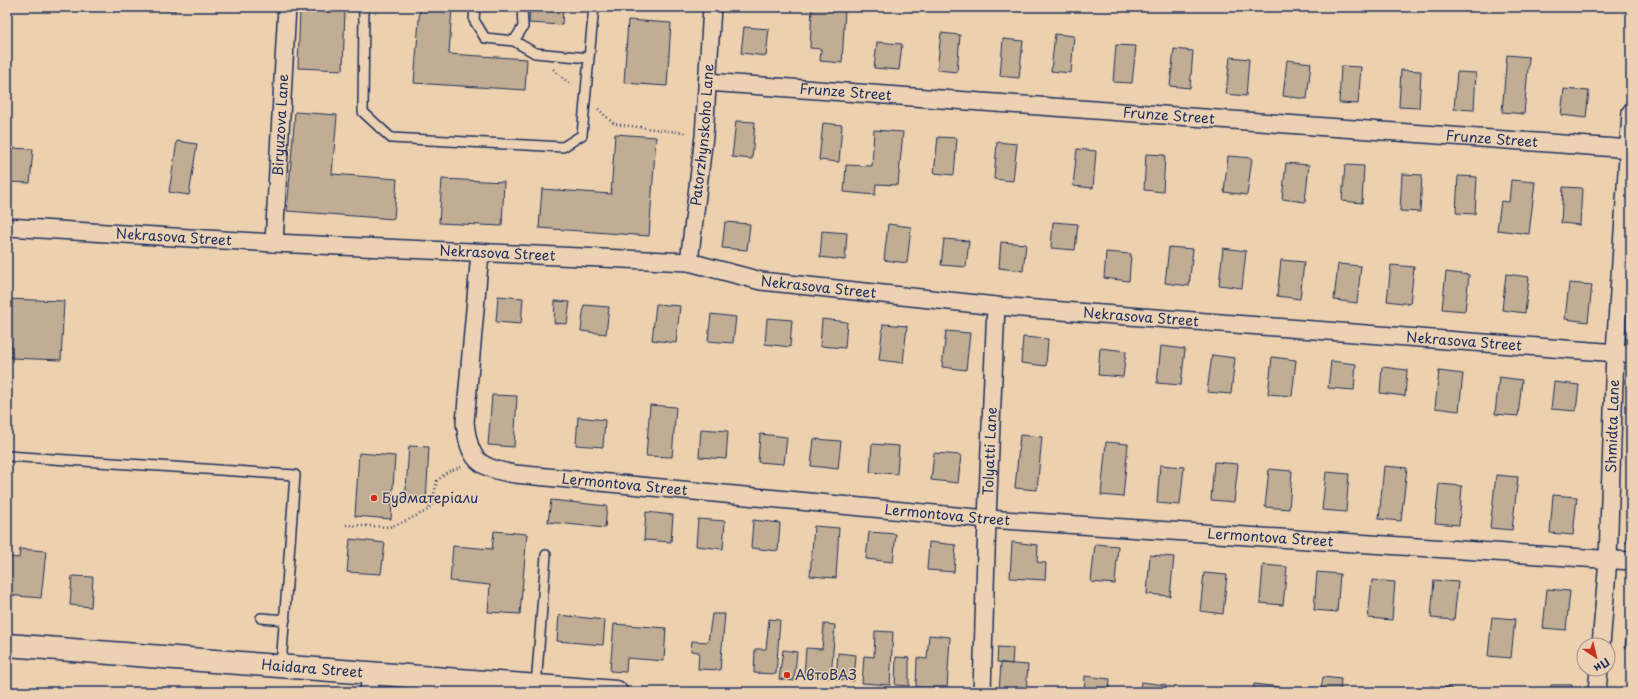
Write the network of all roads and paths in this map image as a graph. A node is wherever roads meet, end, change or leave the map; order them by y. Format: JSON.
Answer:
{"nodes":[{"id":1,"x":287,"y":7,"type":"edge"},
{"id":2,"x":364,"y":7,"type":"edge"},
{"id":3,"x":475,"y":7,"type":"edge"},
{"id":4,"x":522,"y":7,"type":"edge"},
{"id":5,"x":594,"y":7,"type":"edge"},
{"id":6,"x":712,"y":7,"type":"edge"},
{"id":7,"x":514,"y":41,"type":"junction"},
{"id":8,"x":535,"y":53,"type":"junction"},
{"id":9,"x":589,"y":58,"type":"junction"},
{"id":10,"x":707,"y":82,"type":"junction"},
{"id":11,"x":585,"y":97,"type":"junction"},
{"id":12,"x":1631,"y":112,"type":"edge"},
{"id":13,"x":704,"y":136,"type":"junction"},
{"id":14,"x":1630,"y":149,"type":"edge"},
{"id":15,"x":7,"y":227,"type":"edge"},
{"id":16,"x":274,"y":243,"type":"junction"},
{"id":17,"x":480,"y":253,"type":"junction"},
{"id":18,"x":689,"y":262,"type":"junction"},
{"id":19,"x":996,"y":306,"type":"junction"},
{"id":20,"x":1623,"y":353,"type":"edge"},
{"id":21,"x":7,"y":456,"type":"edge"},
{"id":22,"x":483,"y":465,"type":"junction"},
{"id":23,"x":987,"y":519,"type":"junction"},
{"id":24,"x":346,"y":526,"type":"dead end"},
{"id":25,"x":546,"y":555,"type":"dead end"},
{"id":26,"x":1608,"y":559,"type":"junction"},
{"id":27,"x":1631,"y":561,"type":"edge"},
{"id":28,"x":261,"y":618,"type":"dead end"},
{"id":29,"x":284,"y":620,"type":"junction"},
{"id":30,"x":1602,"y":637,"type":"edge"},
{"id":31,"x":7,"y":645,"type":"edge"},
{"id":32,"x":281,"y":666,"type":"junction"},
{"id":33,"x":1598,"y":677,"type":"edge"},
{"id":34,"x":370,"y":682,"type":"edge"},
{"id":35,"x":536,"y":686,"type":"junction"},
{"id":36,"x":616,"y":692,"type":"edge"},
{"id":37,"x":982,"y":692,"type":"edge"},
{"id":38,"x":1597,"y":692,"type":"edge"}],
"edges":[{"from":1,"to":16,"type":"street","name":"Biryuzova Lane"},
{"from":2,"to":11,"type":"lane"},
{"from":3,"to":7,"type":"lane"},
{"from":4,"to":7,"type":"lane"},
{"from":5,"to":9,"type":"lane"},
{"from":6,"to":10,"type":"street","name":"Patorzhynskoho Lane"},
{"from":7,"to":8,"type":"lane"},
{"from":8,"to":9,"type":"lane"},
{"from":8,"to":11,"type":"path"},
{"from":9,"to":11,"type":"lane"},
{"from":10,"to":13,"type":"street","name":"Patorzhynskoho Lane"},
{"from":10,"to":14,"type":"street","name":"Frunze Street"},
{"from":11,"to":13,"type":"path"},
{"from":12,"to":14,"type":"street","name":"Shmidta Lane"},
{"from":13,"to":18,"type":"street","name":"Patorzhynskoho Lane"},
{"from":14,"to":20,"type":"street","name":"Shmidta Lane"},
{"from":15,"to":16,"type":"street","name":"Nekrasova Street"},
{"from":16,"to":17,"type":"street","name":"Nekrasova Street"},
{"from":17,"to":18,"type":"street","name":"Nekrasova Street"},
{"from":17,"to":22,"type":"street"},
{"from":18,"to":19,"type":"street","name":"Nekrasova Street"},
{"from":19,"to":20,"type":"street","name":"Nekrasova Street"},
{"from":19,"to":23,"type":"street","name":"Tolyatti Lane"},
{"from":20,"to":26,"type":"street","name":"Shmidta Lane"},
{"from":21,"to":29,"type":"lane"},
{"from":22,"to":23,"type":"street","name":"Lermontova Street"},
{"from":22,"to":24,"type":"path"},
{"from":23,"to":26,"type":"street","name":"Lermontova Street"},
{"from":23,"to":37,"type":"street","name":"Tolyatti Lane"},
{"from":25,"to":35,"type":"lane"},
{"from":26,"to":27,"type":"street","name":"Lermontova Street"},
{"from":26,"to":30,"type":"street","name":"Shmidta Lane"},
{"from":28,"to":29,"type":"lane"},
{"from":29,"to":32,"type":"lane"},
{"from":31,"to":32,"type":"street","name":"Haidara Street"},
{"from":32,"to":34,"type":"street","name":"Haidara Street"},
{"from":33,"to":38,"type":"street"},
{"from":34,"to":35,"type":"street","name":"Haidara Street"},
{"from":35,"to":36,"type":"street","name":"Haidara Street"}]}
